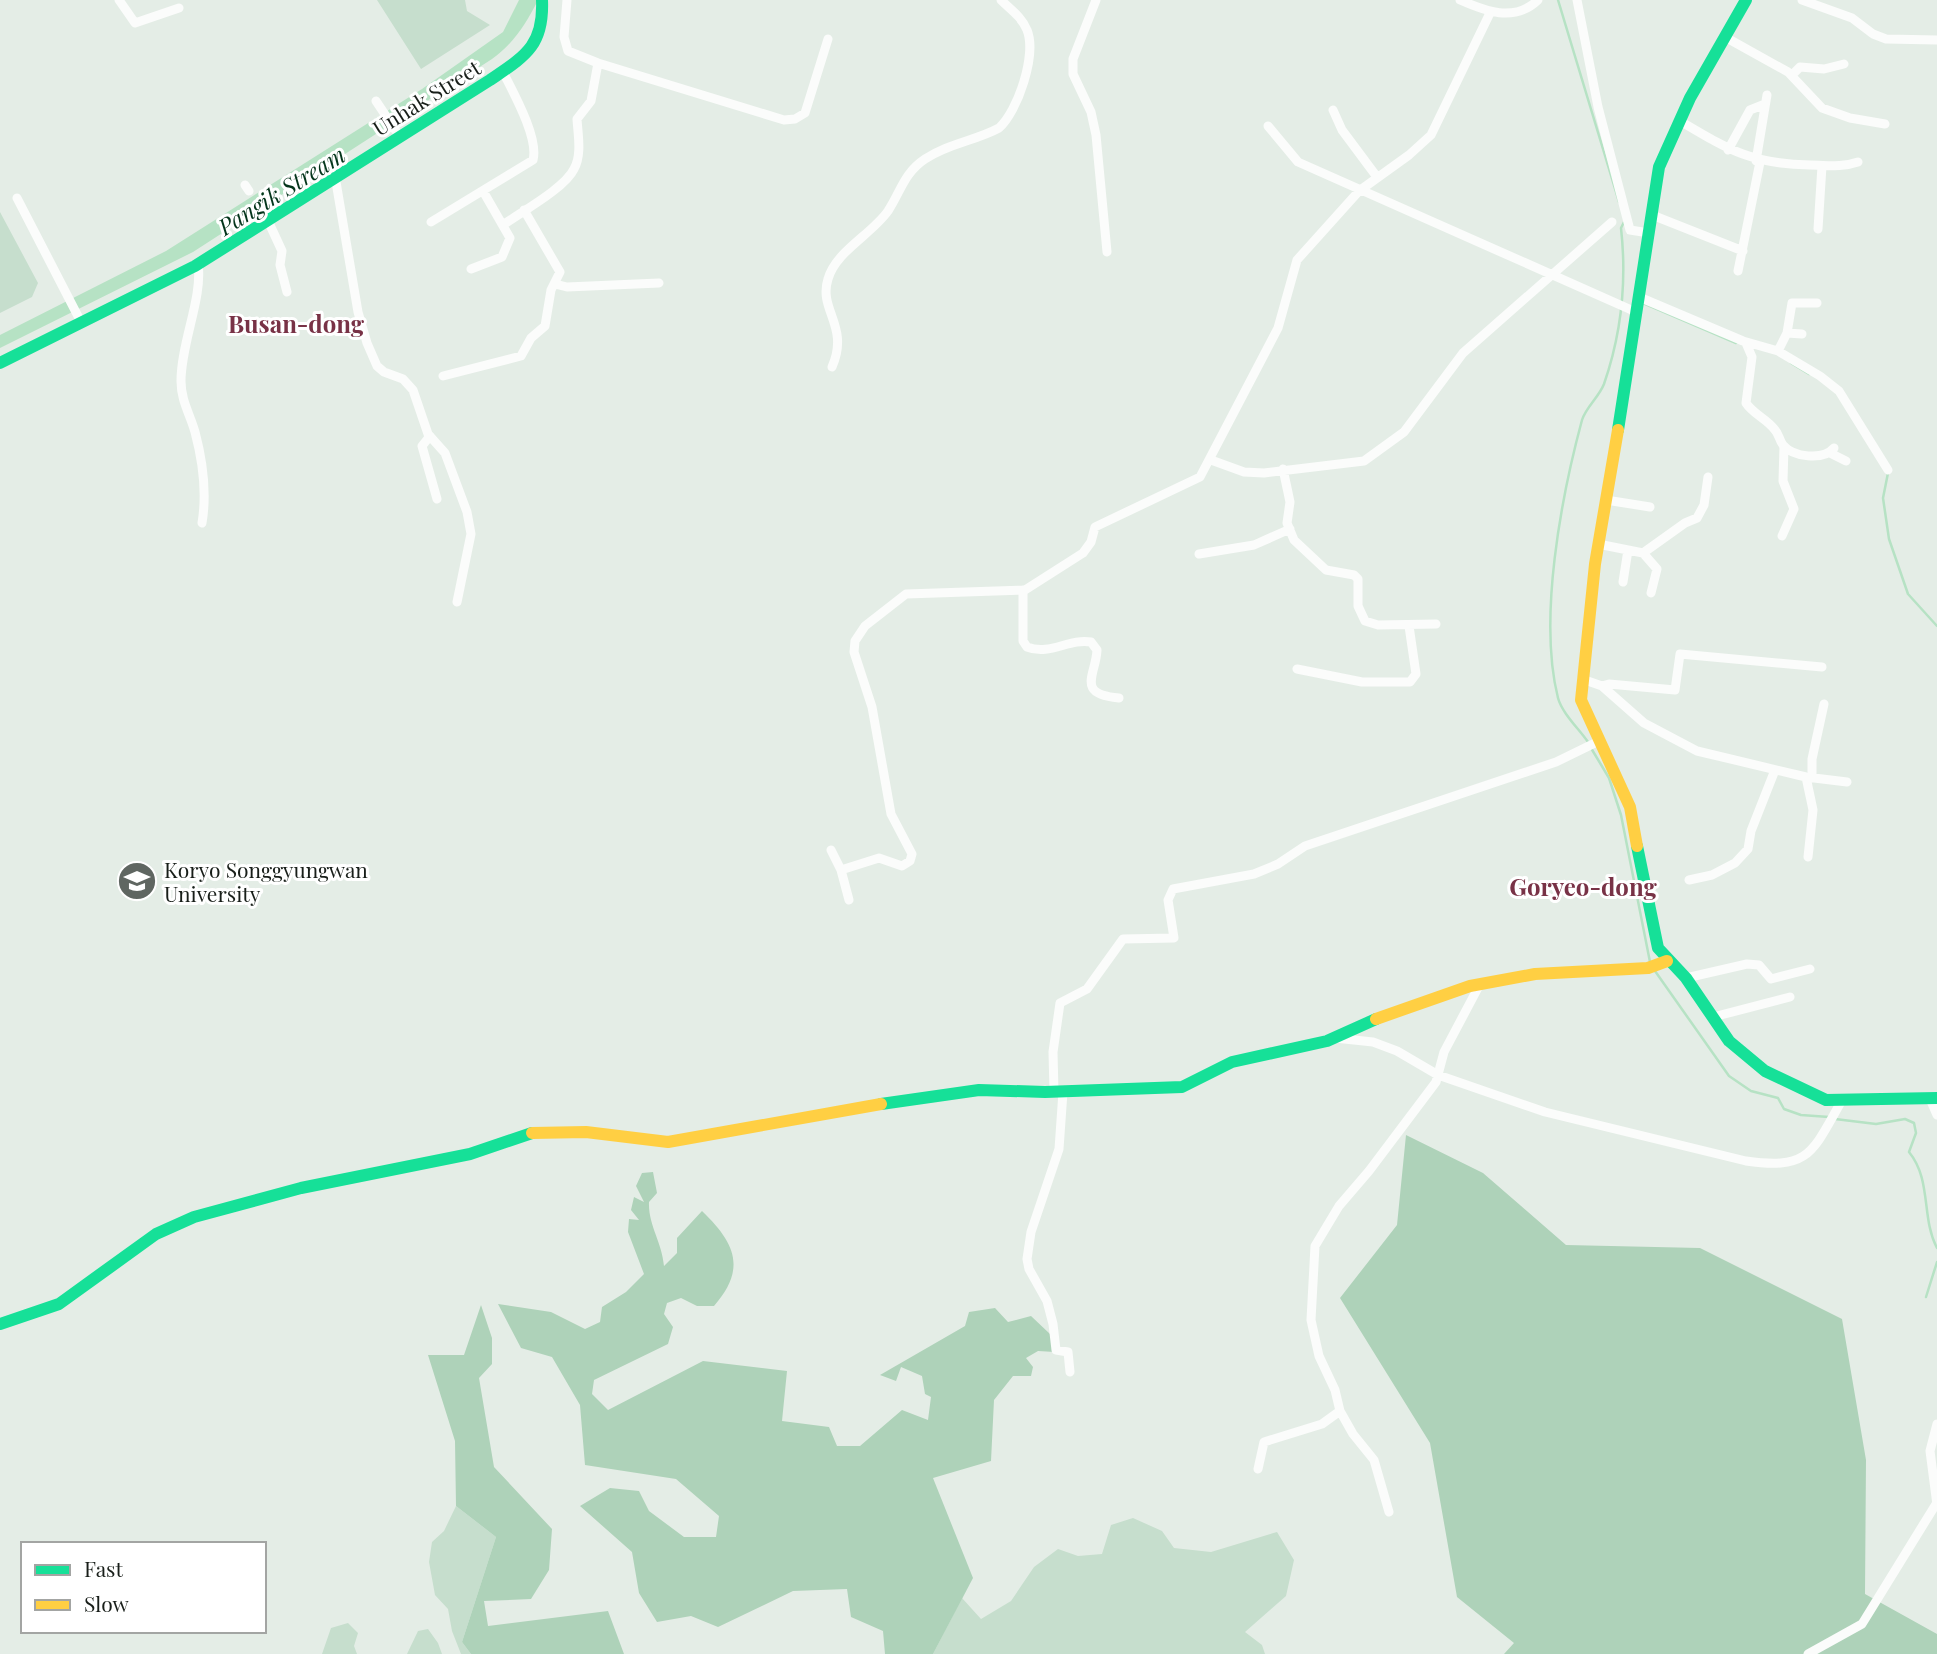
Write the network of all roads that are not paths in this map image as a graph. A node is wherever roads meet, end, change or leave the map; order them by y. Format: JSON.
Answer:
{"nodes":[{"id":1,"x":119,"y":0,"type":"edge"},
{"id":2,"x":542,"y":0,"type":"edge"},
{"id":3,"x":566,"y":0,"type":"edge"},
{"id":4,"x":1001,"y":0,"type":"edge"},
{"id":5,"x":1096,"y":0,"type":"edge"},
{"id":6,"x":1460,"y":0,"type":"edge"},
{"id":7,"x":1538,"y":0,"type":"edge"},
{"id":8,"x":1577,"y":0,"type":"edge"},
{"id":9,"x":1746,"y":0,"type":"edge"},
{"id":10,"x":1802,"y":0,"type":"edge"},
{"id":11,"x":179,"y":8,"type":"dead end"},
{"id":12,"x":1490,"y":13,"type":"junction"},
{"id":13,"x":1725,"y":37,"type":"junction"},
{"id":14,"x":828,"y":39,"type":"dead end"},
{"id":15,"x":1937,"y":40,"type":"edge"},
{"id":16,"x":598,"y":63,"type":"junction"},
{"id":17,"x":1844,"y":64,"type":"dead end"},
{"id":18,"x":503,"y":72,"type":"junction"},
{"id":19,"x":1792,"y":75,"type":"junction"},
{"id":20,"x":378,"y":105,"type":"dead end"},
{"id":21,"x":1333,"y":110,"type":"dead end"},
{"id":22,"x":1680,"y":121,"type":"junction"},
{"id":23,"x":1885,"y":124,"type":"dead end"},
{"id":24,"x":1268,"y":126,"type":"dead end"},
{"id":25,"x":397,"y":133,"type":"junction"},
{"id":26,"x":1728,"y":150,"type":"junction"},
{"id":27,"x":1758,"y":161,"type":"junction"},
{"id":28,"x":1858,"y":162,"type":"dead end"},
{"id":29,"x":1822,"y":166,"type":"junction"},
{"id":30,"x":335,"y":176,"type":"junction"},
{"id":31,"x":1377,"y":177,"type":"junction"},
{"id":32,"x":483,"y":191,"type":"junction"},
{"id":33,"x":1359,"y":191,"type":"junction"},
{"id":34,"x":17,"y":198,"type":"dead end"},
{"id":35,"x":524,"y":209,"type":"junction"},
{"id":36,"x":1652,"y":215,"type":"junction"},
{"id":37,"x":265,"y":216,"type":"junction"},
{"id":38,"x":431,"y":222,"type":"dead end"},
{"id":39,"x":1612,"y":222,"type":"dead end"},
{"id":40,"x":503,"y":225,"type":"junction"},
{"id":41,"x":1818,"y":229,"type":"dead end"},
{"id":42,"x":1649,"y":233,"type":"junction"},
{"id":43,"x":1743,"y":251,"type":"junction"},
{"id":44,"x":1107,"y":252,"type":"dead end"},
{"id":45,"x":198,"y":264,"type":"junction"},
{"id":46,"x":471,"y":269,"type":"dead end"},
{"id":47,"x":1738,"y":271,"type":"dead end"},
{"id":48,"x":1550,"y":275,"type":"junction"},
{"id":49,"x":555,"y":284,"type":"junction"},
{"id":50,"x":659,"y":284,"type":"dead end"},
{"id":51,"x":286,"y":292,"type":"dead end"},
{"id":52,"x":1816,"y":303,"type":"dead end"},
{"id":53,"x":1636,"y":304,"type":"junction"},
{"id":54,"x":78,"y":318,"type":"junction"},
{"id":55,"x":1787,"y":333,"type":"junction"},
{"id":56,"x":1802,"y":334,"type":"dead end"},
{"id":57,"x":1747,"y":346,"type":"junction"},
{"id":58,"x":1778,"y":351,"type":"junction"},
{"id":59,"x":0,"y":363,"type":"edge"},
{"id":60,"x":832,"y":368,"type":"dead end"},
{"id":61,"x":443,"y":376,"type":"dead end"},
{"id":62,"x":430,"y":436,"type":"junction"},
{"id":63,"x":1784,"y":446,"type":"junction"},
{"id":64,"x":1211,"y":460,"type":"junction"},
{"id":65,"x":1846,"y":461,"type":"dead end"},
{"id":66,"x":1283,"y":469,"type":"junction"},
{"id":67,"x":1888,"y":470,"type":"dead end"},
{"id":68,"x":1708,"y":477,"type":"dead end"},
{"id":69,"x":437,"y":499,"type":"dead end"},
{"id":70,"x":1606,"y":500,"type":"junction"},
{"id":71,"x":1650,"y":507,"type":"dead end"},
{"id":72,"x":202,"y":523,"type":"dead end"},
{"id":73,"x":1290,"y":529,"type":"junction"},
{"id":74,"x":1783,"y":536,"type":"dead end"},
{"id":75,"x":1598,"y":544,"type":"junction"},
{"id":76,"x":1628,"y":550,"type":"junction"},
{"id":77,"x":1643,"y":553,"type":"junction"},
{"id":78,"x":1199,"y":554,"type":"dead end"},
{"id":79,"x":1623,"y":582,"type":"dead end"},
{"id":80,"x":1023,"y":590,"type":"junction"},
{"id":81,"x":1651,"y":593,"type":"dead end"},
{"id":82,"x":457,"y":602,"type":"dead end"},
{"id":83,"x":1436,"y":624,"type":"dead end"},
{"id":84,"x":1409,"y":626,"type":"junction"},
{"id":85,"x":1822,"y":667,"type":"dead end"},
{"id":86,"x":1297,"y":669,"type":"dead end"},
{"id":87,"x":1582,"y":679,"type":"junction"},
{"id":88,"x":1602,"y":687,"type":"junction"},
{"id":89,"x":1119,"y":698,"type":"dead end"},
{"id":90,"x":1824,"y":704,"type":"dead end"},
{"id":91,"x":1598,"y":742,"type":"junction"},
{"id":92,"x":1775,"y":770,"type":"junction"},
{"id":93,"x":1809,"y":778,"type":"junction"},
{"id":94,"x":1847,"y":782,"type":"dead end"},
{"id":95,"x":831,"y":850,"type":"dead end"},
{"id":96,"x":1808,"y":857,"type":"dead end"},
{"id":97,"x":841,"y":870,"type":"junction"},
{"id":98,"x":1689,"y":880,"type":"dead end"},
{"id":99,"x":849,"y":900,"type":"dead end"},
{"id":100,"x":1658,"y":965,"type":"junction"},
{"id":101,"x":1810,"y":969,"type":"dead end"},
{"id":102,"x":1686,"y":978,"type":"junction"},
{"id":103,"x":1480,"y":984,"type":"junction"},
{"id":104,"x":1790,"y":997,"type":"dead end"},
{"id":105,"x":1713,"y":1017,"type":"junction"},
{"id":106,"x":1333,"y":1038,"type":"junction"},
{"id":107,"x":1438,"y":1075,"type":"junction"},
{"id":108,"x":1058,"y":1092,"type":"junction"},
{"id":109,"x":1934,"y":1099,"type":"edge"},
{"id":110,"x":1838,"y":1107,"type":"junction"},
{"id":111,"x":1937,"y":1115,"type":"edge"},
{"id":112,"x":0,"y":1324,"type":"edge"},
{"id":113,"x":1070,"y":1372,"type":"dead end"},
{"id":114,"x":1340,"y":1411,"type":"junction"},
{"id":115,"x":1937,"y":1424,"type":"edge"},
{"id":116,"x":1258,"y":1469,"type":"dead end"},
{"id":117,"x":1937,"y":1505,"type":"edge"},
{"id":118,"x":1389,"y":1512,"type":"dead end"},
{"id":119,"x":1808,"y":1654,"type":"edge"}],
"edges":[{"from":1,"to":11,"type":"street"},
{"from":2,"to":18,"type":"street","name":"Unhak Street"},
{"from":3,"to":16,"type":"street"},
{"from":4,"to":60,"type":"street"},
{"from":5,"to":44,"type":"street"},
{"from":6,"to":12,"type":"street"},
{"from":7,"to":12,"type":"street"},
{"from":8,"to":42,"type":"street"},
{"from":9,"to":13,"type":"street"},
{"from":10,"to":15,"type":"street"},
{"from":12,"to":31,"type":"street"},
{"from":13,"to":19,"type":"street"},
{"from":13,"to":22,"type":"street"},
{"from":14,"to":16,"type":"street"},
{"from":16,"to":35,"type":"street"},
{"from":17,"to":19,"type":"street"},
{"from":18,"to":25,"type":"street","name":"Unhak Street"},
{"from":18,"to":32,"type":"street"},
{"from":19,"to":23,"type":"street"},
{"from":20,"to":25,"type":"street"},
{"from":21,"to":31,"type":"street"},
{"from":22,"to":26,"type":"street"},
{"from":22,"to":36,"type":"street"},
{"from":24,"to":33,"type":"street"},
{"from":25,"to":30,"type":"street","name":"Unhak Street"},
{"from":26,"to":27,"type":"street"},
{"from":26,"to":27,"type":"street"},
{"from":27,"to":29,"type":"street"},
{"from":27,"to":43,"type":"street"},
{"from":28,"to":29,"type":"street"},
{"from":29,"to":41,"type":"street"},
{"from":30,"to":37,"type":"street","name":"Unhak Street"},
{"from":30,"to":62,"type":"street"},
{"from":31,"to":33,"type":"street"},
{"from":32,"to":38,"type":"street"},
{"from":32,"to":40,"type":"street"},
{"from":33,"to":48,"type":"street"},
{"from":33,"to":64,"type":"street"},
{"from":34,"to":54,"type":"street"},
{"from":35,"to":40,"type":"street"},
{"from":35,"to":49,"type":"street"},
{"from":36,"to":42,"type":"street"},
{"from":36,"to":43,"type":"street"},
{"from":37,"to":45,"type":"street","name":"Unhak Street"},
{"from":37,"to":51,"type":"street"},
{"from":39,"to":48,"type":"street"},
{"from":40,"to":46,"type":"street"},
{"from":42,"to":53,"type":"street"},
{"from":43,"to":47,"type":"street"},
{"from":45,"to":54,"type":"street","name":"Unhak Street"},
{"from":45,"to":72,"type":"street"},
{"from":48,"to":53,"type":"street"},
{"from":48,"to":66,"type":"street"},
{"from":49,"to":50,"type":"street"},
{"from":49,"to":61,"type":"street"},
{"from":52,"to":55,"type":"street"},
{"from":53,"to":57,"type":"street"},
{"from":53,"to":70,"type":"street"},
{"from":54,"to":59,"type":"street","name":"Unhak Street"},
{"from":55,"to":56,"type":"street"},
{"from":55,"to":58,"type":"street"},
{"from":57,"to":58,"type":"street"},
{"from":57,"to":63,"type":"street"},
{"from":58,"to":67,"type":"street"},
{"from":62,"to":69,"type":"street"},
{"from":62,"to":82,"type":"street"},
{"from":63,"to":65,"type":"street"},
{"from":63,"to":74,"type":"street"},
{"from":64,"to":66,"type":"street"},
{"from":64,"to":80,"type":"street"},
{"from":66,"to":73,"type":"street"},
{"from":68,"to":77,"type":"street"},
{"from":70,"to":71,"type":"street"},
{"from":70,"to":75,"type":"street"},
{"from":73,"to":78,"type":"street"},
{"from":73,"to":84,"type":"street"},
{"from":75,"to":76,"type":"street"},
{"from":75,"to":87,"type":"street"},
{"from":76,"to":77,"type":"street"},
{"from":76,"to":79,"type":"street"},
{"from":77,"to":81,"type":"street"},
{"from":80,"to":89,"type":"street"},
{"from":80,"to":97,"type":"street"},
{"from":83,"to":84,"type":"street"},
{"from":84,"to":86,"type":"street"},
{"from":85,"to":88,"type":"street"},
{"from":87,"to":88,"type":"street"},
{"from":87,"to":91,"type":"street"},
{"from":88,"to":92,"type":"street"},
{"from":90,"to":93,"type":"street"},
{"from":91,"to":100,"type":"street"},
{"from":91,"to":108,"type":"street"},
{"from":92,"to":93,"type":"street"},
{"from":92,"to":98,"type":"street"},
{"from":93,"to":94,"type":"street"},
{"from":93,"to":96,"type":"street"},
{"from":95,"to":97,"type":"street"},
{"from":97,"to":99,"type":"street"},
{"from":100,"to":102,"type":"street"},
{"from":100,"to":103,"type":"street"},
{"from":101,"to":102,"type":"street"},
{"from":102,"to":105,"type":"street"},
{"from":103,"to":106,"type":"street"},
{"from":103,"to":107,"type":"street"},
{"from":104,"to":105,"type":"street"},
{"from":105,"to":110,"type":"street"},
{"from":106,"to":107,"type":"street"},
{"from":106,"to":108,"type":"street"},
{"from":107,"to":110,"type":"street"},
{"from":107,"to":114,"type":"street"},
{"from":108,"to":112,"type":"street"},
{"from":108,"to":113,"type":"street"},
{"from":109,"to":110,"type":"street"},
{"from":109,"to":111,"type":"street"},
{"from":114,"to":116,"type":"street"},
{"from":114,"to":118,"type":"street"},
{"from":115,"to":117,"type":"street"},
{"from":117,"to":119,"type":"street"}]}
